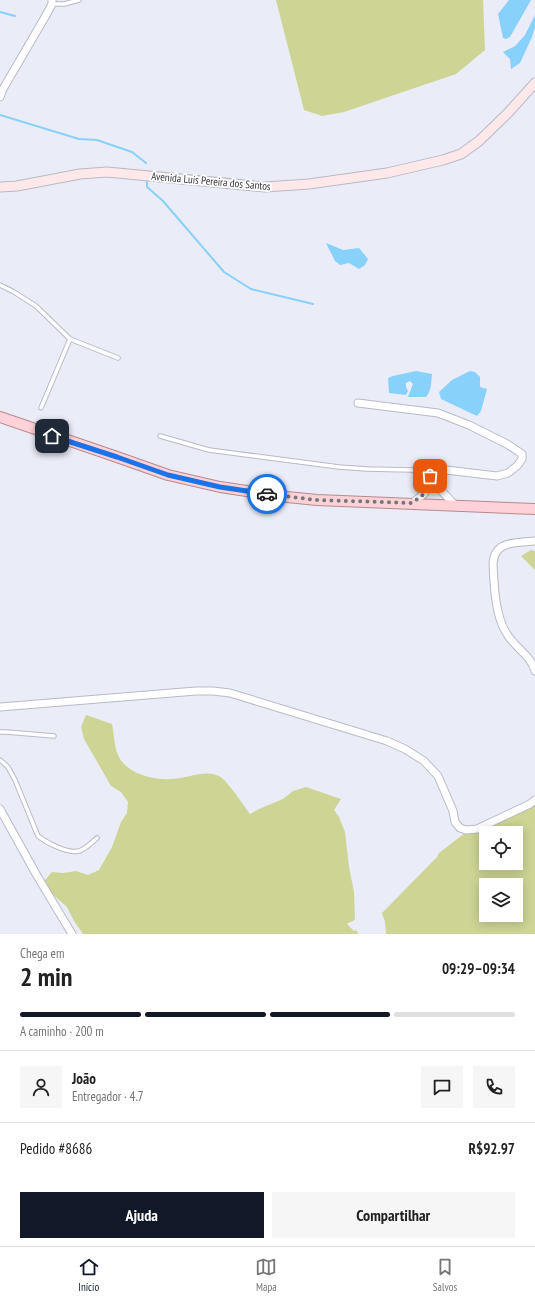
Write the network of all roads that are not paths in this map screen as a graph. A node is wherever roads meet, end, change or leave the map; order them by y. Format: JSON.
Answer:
{"nodes":[{"id":1,"x":79,"y":0,"type":"edge"},
{"id":2,"x":52,"y":2,"type":"edge"},
{"id":3,"x":535,"y":83,"type":"edge"},
{"id":4,"x":0,"y":97,"type":"edge"},
{"id":5,"x":0,"y":187,"type":"edge"},
{"id":6,"x":0,"y":285,"type":"edge"},
{"id":7,"x":70,"y":339,"type":"junction"},
{"id":8,"x":118,"y":358,"type":"dead end"},
{"id":9,"x":358,"y":403,"type":"dead end"},
{"id":10,"x":41,"y":408,"type":"dead end"},
{"id":11,"x":0,"y":417,"type":"edge"},
{"id":12,"x":160,"y":436,"type":"dead end"},
{"id":13,"x":430,"y":478,"type":"junction"},
{"id":14,"x":412,"y":503,"type":"junction"},
{"id":15,"x":455,"y":505,"type":"junction"},
{"id":16,"x":535,"y":509,"type":"edge"},
{"id":17,"x":535,"y":541,"type":"edge"},
{"id":18,"x":535,"y":671,"type":"edge"},
{"id":19,"x":0,"y":707,"type":"edge"},
{"id":20,"x":0,"y":732,"type":"edge"},
{"id":21,"x":54,"y":736,"type":"dead end"},
{"id":22,"x":0,"y":760,"type":"edge"},
{"id":23,"x":535,"y":800,"type":"edge"},
{"id":24,"x":0,"y":809,"type":"edge"},
{"id":25,"x":97,"y":838,"type":"dead end"},
{"id":26,"x":72,"y":934,"type":"edge"}],
"edges":[{"from":1,"to":2,"type":"lane"},
{"from":2,"to":4,"type":"street"},
{"from":3,"to":5,"type":"street","name":"Avenida Luís Pereira dos Santos"},
{"from":6,"to":7,"type":"lane"},
{"from":7,"to":8,"type":"lane"},
{"from":7,"to":10,"type":"lane"},
{"from":9,"to":13,"type":"street"},
{"from":11,"to":14,"type":"main road"},
{"from":12,"to":13,"type":"lane"},
{"from":13,"to":14,"type":"street"},
{"from":13,"to":15,"type":"street"},
{"from":14,"to":15,"type":"main road"},
{"from":15,"to":16,"type":"main road"},
{"from":17,"to":18,"type":"street"},
{"from":19,"to":23,"type":"street"},
{"from":20,"to":21,"type":"lane"},
{"from":22,"to":25,"type":"lane"},
{"from":24,"to":26,"type":"street"}]}
